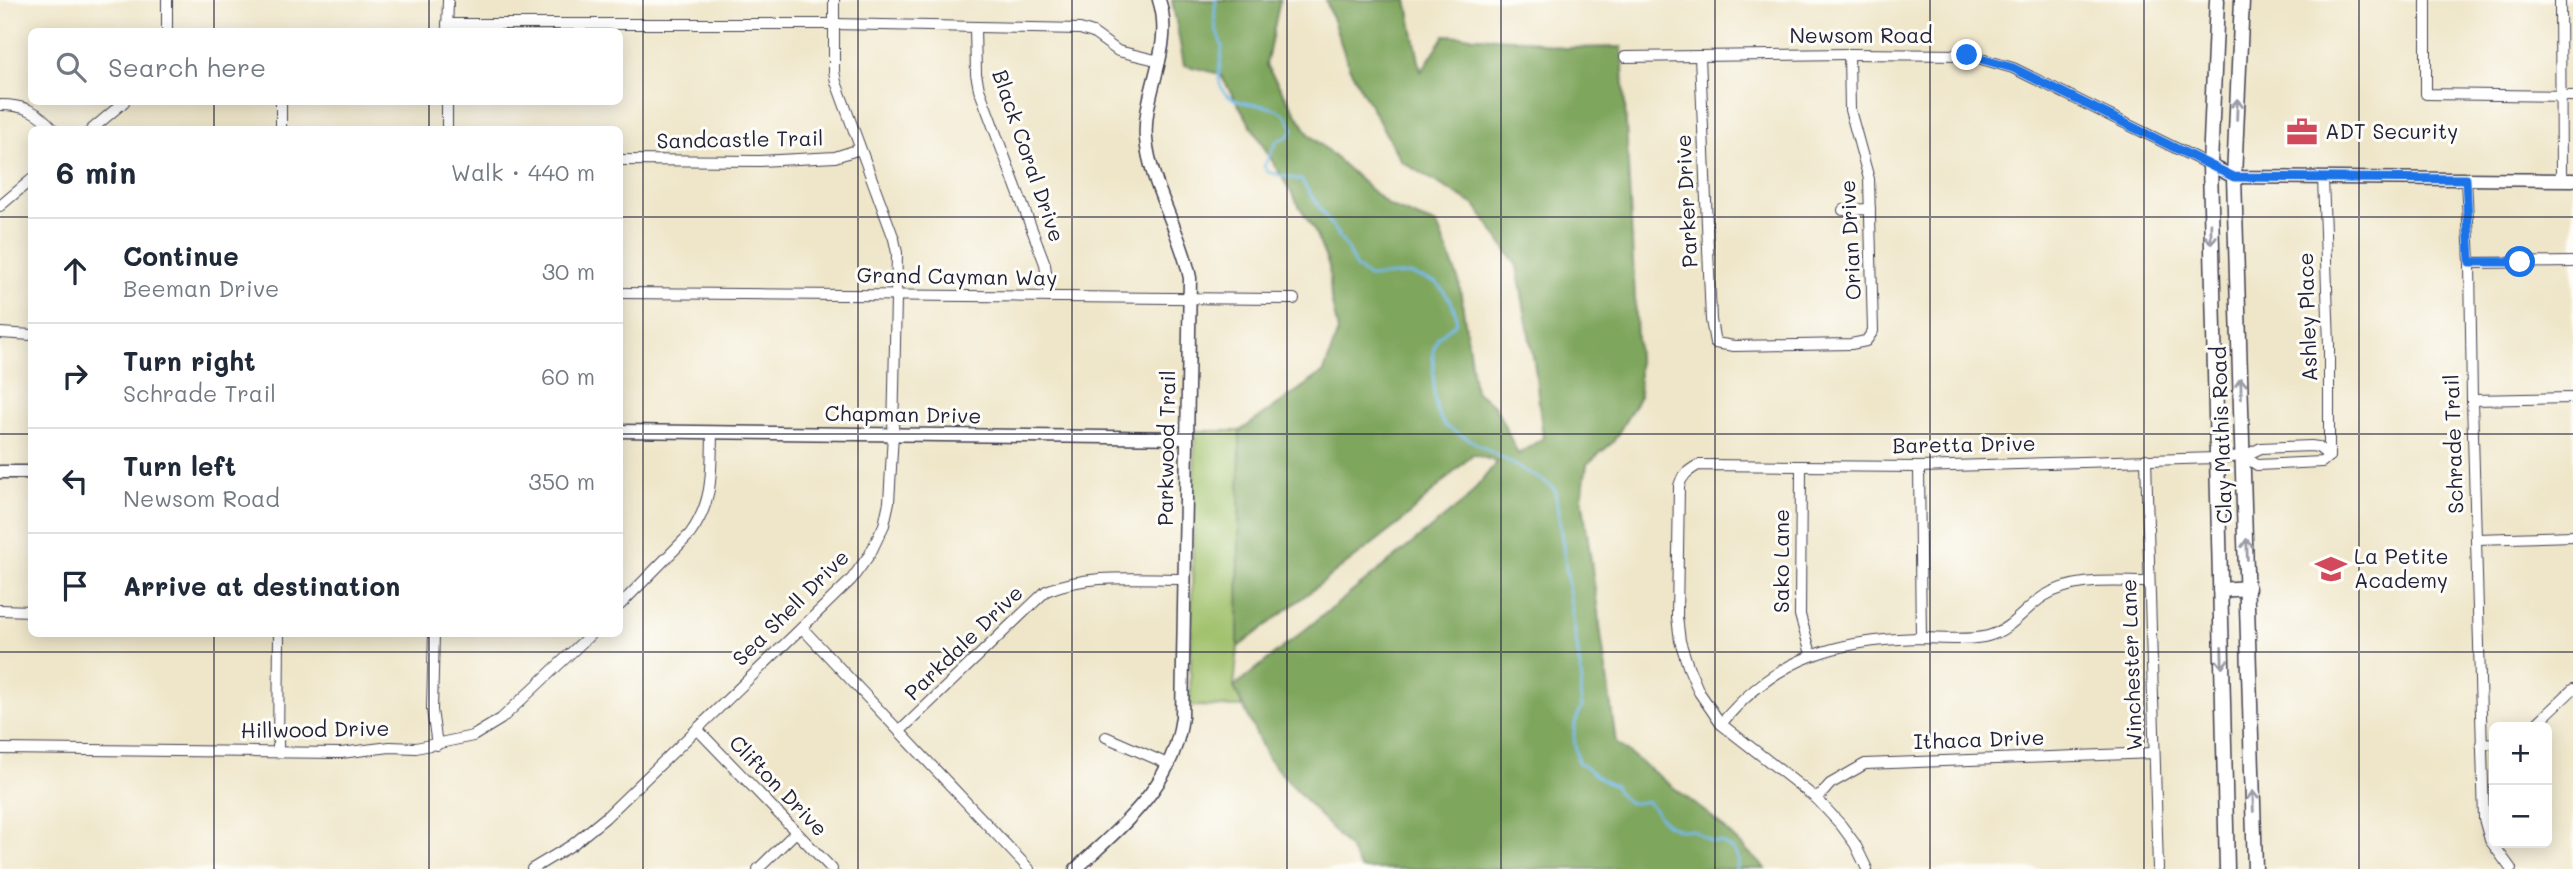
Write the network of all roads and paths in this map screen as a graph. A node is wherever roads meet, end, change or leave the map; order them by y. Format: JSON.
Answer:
{"nodes":[{"id":1,"x":167,"y":0,"type":"edge"},
{"id":2,"x":448,"y":0,"type":"edge"},
{"id":3,"x":834,"y":0,"type":"edge"},
{"id":4,"x":1158,"y":0,"type":"edge"},
{"id":5,"x":2217,"y":0,"type":"edge"},
{"id":6,"x":2242,"y":0,"type":"edge"},
{"id":7,"x":2426,"y":0,"type":"edge"},
{"id":8,"x":2560,"y":0,"type":"edge"},
{"id":9,"x":834,"y":24,"type":"junction"},
{"id":10,"x":975,"y":27,"type":"junction"},
{"id":11,"x":167,"y":28,"type":"edge"},
{"id":12,"x":447,"y":28,"type":"edge"},
{"id":13,"x":1849,"y":54,"type":"junction"},
{"id":14,"x":1700,"y":56,"type":"junction"},
{"id":15,"x":1625,"y":57,"type":"dead end"},
{"id":16,"x":1160,"y":61,"type":"junction"},
{"id":17,"x":2560,"y":96,"type":"junction"},
{"id":18,"x":2573,"y":96,"type":"edge"},
{"id":19,"x":0,"y":105,"type":"edge"},
{"id":20,"x":120,"y":105,"type":"edge"},
{"id":21,"x":281,"y":105,"type":"edge"},
{"id":22,"x":447,"y":105,"type":"edge"},
{"id":23,"x":50,"y":126,"type":"edge"},
{"id":24,"x":96,"y":126,"type":"edge"},
{"id":25,"x":281,"y":126,"type":"edge"},
{"id":26,"x":447,"y":126,"type":"edge"},
{"id":27,"x":860,"y":149,"type":"junction"},
{"id":28,"x":623,"y":160,"type":"edge"},
{"id":29,"x":2210,"y":165,"type":"junction"},
{"id":30,"x":2234,"y":177,"type":"junction"},
{"id":31,"x":2323,"y":177,"type":"junction"},
{"id":32,"x":2466,"y":179,"type":"junction"},
{"id":33,"x":2567,"y":180,"type":"edge"},
{"id":34,"x":28,"y":182,"type":"edge"},
{"id":35,"x":0,"y":206,"type":"edge"},
{"id":36,"x":1870,"y":209,"type":"junction"},
{"id":37,"x":1843,"y":210,"type":"dead end"},
{"id":38,"x":2470,"y":262,"type":"junction"},
{"id":39,"x":2573,"y":262,"type":"edge"},
{"id":40,"x":623,"y":293,"type":"edge"},
{"id":41,"x":897,"y":295,"type":"junction"},
{"id":42,"x":1049,"y":297,"type":"junction"},
{"id":43,"x":1191,"y":298,"type":"junction"},
{"id":44,"x":1294,"y":299,"type":"dead end"},
{"id":45,"x":0,"y":333,"type":"edge"},
{"id":46,"x":28,"y":335,"type":"edge"},
{"id":47,"x":1866,"y":341,"type":"joint"},
{"id":48,"x":2573,"y":398,"type":"edge"},
{"id":49,"x":2472,"y":400,"type":"junction"},
{"id":50,"x":623,"y":431,"type":"edge"},
{"id":51,"x":712,"y":432,"type":"junction"},
{"id":52,"x":894,"y":434,"type":"junction"},
{"id":53,"x":1186,"y":438,"type":"junction"},
{"id":54,"x":2288,"y":447,"type":"junction"},
{"id":55,"x":2244,"y":456,"type":"junction"},
{"id":56,"x":2329,"y":456,"type":"junction"},
{"id":57,"x":2216,"y":458,"type":"junction"},
{"id":58,"x":2146,"y":459,"type":"junction"},
{"id":59,"x":2290,"y":463,"type":"junction"},
{"id":60,"x":1801,"y":466,"type":"junction"},
{"id":61,"x":1919,"y":467,"type":"junction"},
{"id":62,"x":0,"y":472,"type":"edge"},
{"id":63,"x":28,"y":472,"type":"edge"},
{"id":64,"x":2573,"y":536,"type":"edge"},
{"id":65,"x":2476,"y":539,"type":"junction"},
{"id":66,"x":1184,"y":579,"type":"junction"},
{"id":67,"x":2148,"y":582,"type":"junction"},
{"id":68,"x":2248,"y":588,"type":"junction"},
{"id":69,"x":2220,"y":590,"type":"junction"},
{"id":70,"x":623,"y":602,"type":"edge"},
{"id":71,"x":0,"y":610,"type":"edge"},
{"id":72,"x":28,"y":611,"type":"edge"},
{"id":73,"x":802,"y":628,"type":"junction"},
{"id":74,"x":279,"y":637,"type":"edge"},
{"id":75,"x":434,"y":637,"type":"edge"},
{"id":76,"x":588,"y":637,"type":"edge"},
{"id":77,"x":1921,"y":638,"type":"junction"},
{"id":78,"x":1811,"y":654,"type":"junction"},
{"id":79,"x":2573,"y":689,"type":"edge"},
{"id":80,"x":2538,"y":722,"type":"edge"},
{"id":81,"x":1721,"y":723,"type":"junction"},
{"id":82,"x":696,"y":729,"type":"junction"},
{"id":83,"x":900,"y":732,"type":"junction"},
{"id":84,"x":1106,"y":737,"type":"dead end"},
{"id":85,"x":2489,"y":743,"type":"edge"},
{"id":86,"x":437,"y":744,"type":"junction"},
{"id":87,"x":2481,"y":744,"type":"junction"},
{"id":88,"x":0,"y":749,"type":"edge"},
{"id":89,"x":278,"y":752,"type":"junction"},
{"id":90,"x":2154,"y":753,"type":"junction"},
{"id":91,"x":1170,"y":765,"type":"junction"},
{"id":92,"x":1817,"y":799,"type":"junction"},
{"id":93,"x":796,"y":832,"type":"junction"},
{"id":94,"x":532,"y":869,"type":"edge"},
{"id":95,"x":758,"y":869,"type":"edge"},
{"id":96,"x":832,"y":869,"type":"edge"},
{"id":97,"x":1029,"y":869,"type":"edge"},
{"id":98,"x":1076,"y":869,"type":"edge"},
{"id":99,"x":1867,"y":869,"type":"edge"},
{"id":100,"x":2158,"y":869,"type":"edge"},
{"id":101,"x":2227,"y":869,"type":"edge"},
{"id":102,"x":2255,"y":869,"type":"edge"},
{"id":103,"x":2511,"y":869,"type":"edge"}],
"edges":[{"from":1,"to":11,"type":"street"},
{"from":2,"to":12,"type":"street"},
{"from":3,"to":9,"type":"street","name":"Sea Shell Drive"},
{"from":4,"to":16,"type":"street","name":"Parkwood Trail"},
{"from":5,"to":29,"type":"main road","name":"Clay Mathis Road"},
{"from":30,"to":6,"type":"main road","name":"Clay Mathis Road","one_way":true},
{"from":7,"to":17,"type":"street"},
{"from":8,"to":17,"type":"street"},
{"from":9,"to":10,"type":"street"},
{"from":9,"to":12,"type":"street"},
{"from":9,"to":27,"type":"street","name":"Sea Shell Drive"},
{"from":10,"to":16,"type":"street"},
{"from":10,"to":42,"type":"street","name":"Black Coral Drive"},
{"from":13,"to":14,"type":"street","name":"Newsom Road"},
{"from":13,"to":29,"type":"street","name":"Newsom Road"},
{"from":13,"to":36,"type":"street","name":"Orian Drive"},
{"from":14,"to":15,"type":"street","name":"Newsom Road"},
{"from":14,"to":47,"type":"street","name":"Parker Drive"},
{"from":16,"to":43,"type":"street","name":"Parkwood Trail"},
{"from":17,"to":18,"type":"street"},
{"from":17,"to":33,"type":"street"},
{"from":19,"to":23,"type":"street"},
{"from":20,"to":24,"type":"street"},
{"from":21,"to":25,"type":"street"},
{"from":22,"to":26,"type":"street"},
{"from":27,"to":28,"type":"street","name":"Sandcastle Trail"},
{"from":27,"to":41,"type":"street","name":"Sea Shell Drive"},
{"from":29,"to":30,"type":"street","name":"Newsom Road"},
{"from":29,"to":57,"type":"main road","name":"Clay Mathis Road","one_way":true},
{"from":30,"to":31,"type":"street","name":"Newsom Road"},
{"from":55,"to":30,"type":"main road","name":"Clay Mathis Road","one_way":true},
{"from":31,"to":32,"type":"street","name":"Newsom Road"},
{"from":31,"to":56,"type":"street","name":"Ashley Place"},
{"from":32,"to":33,"type":"street","name":"Newsom Road"},
{"from":32,"to":38,"type":"street","name":"Schrade Trail"},
{"from":34,"to":35,"type":"street"},
{"from":36,"to":37,"type":"street"},
{"from":36,"to":47,"type":"street","name":"Orian Drive"},
{"from":38,"to":39,"type":"street"},
{"from":38,"to":49,"type":"street","name":"Schrade Trail"},
{"from":40,"to":41,"type":"street","name":"Grand Cayman Way"},
{"from":41,"to":42,"type":"street","name":"Grand Cayman Way"},
{"from":41,"to":52,"type":"street","name":"Sea Shell Drive"},
{"from":42,"to":43,"type":"street","name":"Grand Cayman Way"},
{"from":43,"to":44,"type":"street","name":"Grand Cayman Way"},
{"from":43,"to":53,"type":"street","name":"Parkwood Trail"},
{"from":45,"to":46,"type":"street"},
{"from":48,"to":49,"type":"street"},
{"from":49,"to":65,"type":"street","name":"Schrade Trail"},
{"from":50,"to":51,"type":"street","name":"Chapman Drive"},
{"from":51,"to":52,"type":"street","name":"Chapman Drive"},
{"from":51,"to":70,"type":"street"},
{"from":52,"to":53,"type":"street","name":"Chapman Drive"},
{"from":52,"to":73,"type":"street","name":"Sea Shell Drive"},
{"from":53,"to":66,"type":"street","name":"Parkwood Trail"},
{"from":54,"to":55,"type":"street","name":"Baretta Drive"},
{"from":54,"to":56,"type":"street","name":"Baretta Drive"},
{"from":54,"to":59,"type":"street"},
{"from":55,"to":57,"type":"street","name":"Baretta Drive"},
{"from":55,"to":59,"type":"street","name":"Baretta Drive"},
{"from":68,"to":55,"type":"main road","name":"Clay Mathis Road","one_way":true},
{"from":56,"to":59,"type":"street","name":"Baretta Drive"},
{"from":57,"to":58,"type":"street","name":"Baretta Drive"},
{"from":57,"to":69,"type":"main road","name":"Clay Mathis Road"},
{"from":58,"to":61,"type":"street","name":"Baretta Drive"},
{"from":58,"to":67,"type":"street","name":"Winchester Lane"},
{"from":60,"to":61,"type":"street","name":"Baretta Drive"},
{"from":60,"to":78,"type":"street","name":"Sako Lane"},
{"from":60,"to":81,"type":"street","name":"Baretta Drive"},
{"from":61,"to":77,"type":"street"},
{"from":62,"to":63,"type":"street"},
{"from":64,"to":65,"type":"street"},
{"from":65,"to":87,"type":"street","name":"Schrade Trail"},
{"from":66,"to":83,"type":"street","name":"Parkdale Drive"},
{"from":66,"to":91,"type":"street","name":"Parkwood Trail"},
{"from":67,"to":77,"type":"street"},
{"from":67,"to":90,"type":"street","name":"Winchester Lane"},
{"from":68,"to":69,"type":"main road"},
{"from":102,"to":68,"type":"main road","name":"Clay Mathis Road","one_way":true},
{"from":69,"to":101,"type":"main road","name":"Clay Mathis Road","one_way":true},
{"from":71,"to":72,"type":"street"},
{"from":73,"to":82,"type":"street","name":"Sea Shell Drive"},
{"from":73,"to":83,"type":"street"},
{"from":74,"to":89,"type":"street"},
{"from":75,"to":86,"type":"street"},
{"from":76,"to":86,"type":"street","name":"Hillwood Drive"},
{"from":77,"to":78,"type":"street"},
{"from":78,"to":81,"type":"street"},
{"from":79,"to":80,"type":"street"},
{"from":81,"to":92,"type":"street"},
{"from":82,"to":93,"type":"street","name":"Clifton Drive"},
{"from":82,"to":94,"type":"street","name":"Sea Shell Drive"},
{"from":83,"to":97,"type":"street"},
{"from":84,"to":91,"type":"street"},
{"from":85,"to":87,"type":"street"},
{"from":86,"to":89,"type":"street","name":"Hillwood Drive"},
{"from":87,"to":103,"type":"street","name":"Schrade Trail"},
{"from":88,"to":89,"type":"street","name":"Hillwood Drive"},
{"from":90,"to":92,"type":"street","name":"Ithaca Drive"},
{"from":90,"to":100,"type":"street","name":"Winchester Lane"},
{"from":91,"to":98,"type":"street","name":"Parkwood Trail"},
{"from":92,"to":99,"type":"street"},
{"from":93,"to":95,"type":"street"},
{"from":93,"to":96,"type":"street","name":"Clifton Drive"}]}
